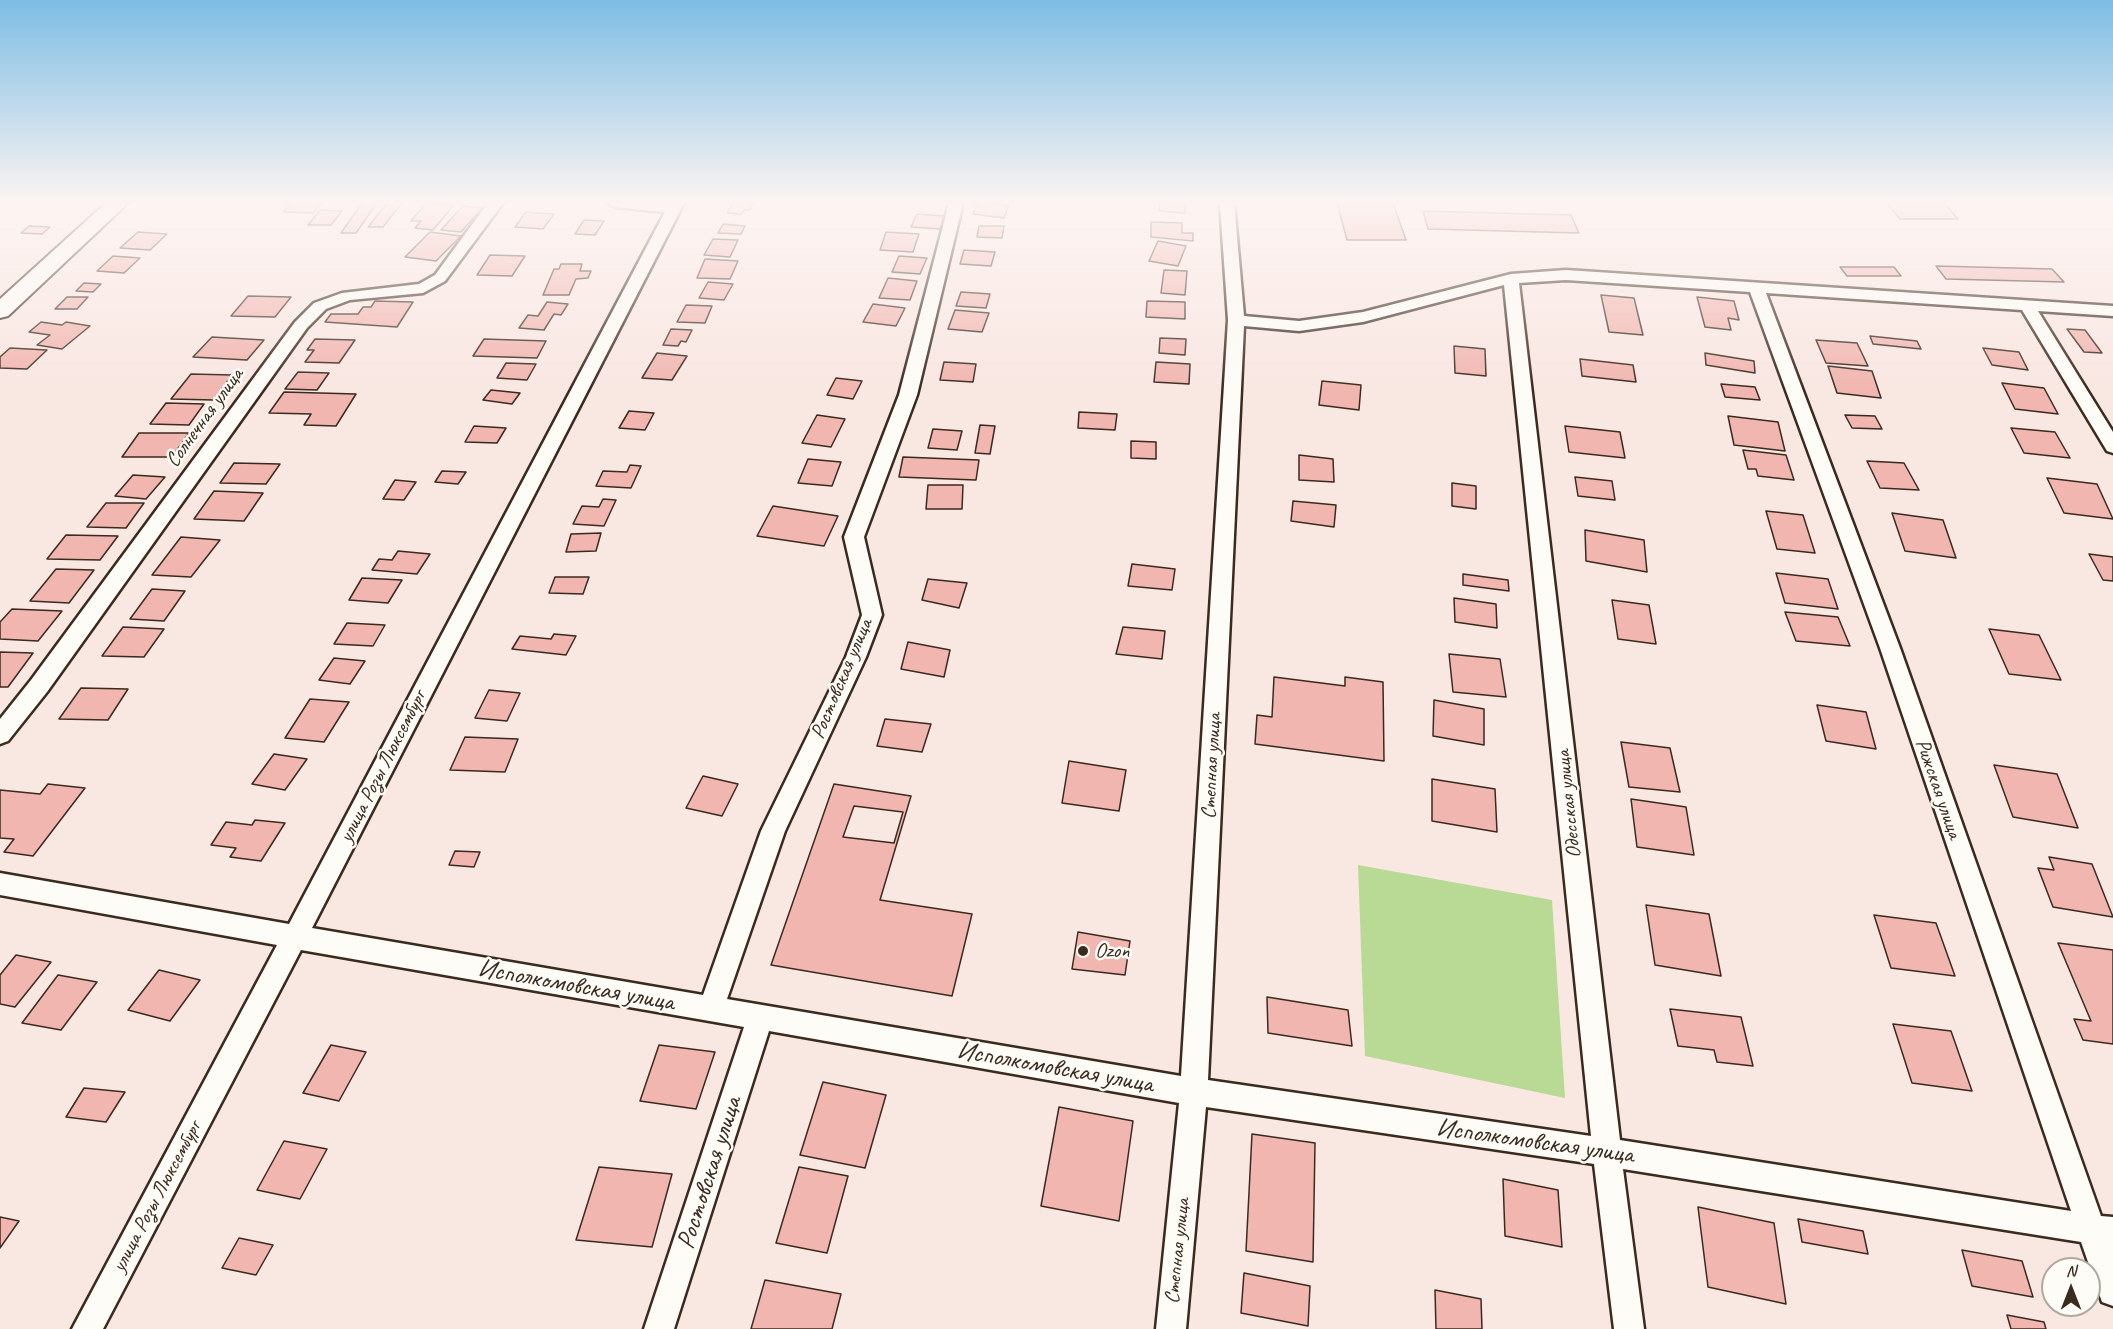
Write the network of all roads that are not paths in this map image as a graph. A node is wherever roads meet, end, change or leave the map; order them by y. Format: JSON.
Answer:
{"nodes":[{"id":1,"x":51,"y":265,"type":"edge"},
{"id":2,"x":450,"y":265,"type":"edge"},
{"id":3,"x":644,"y":265,"type":"edge"},
{"id":4,"x":940,"y":265,"type":"edge"},
{"id":5,"x":1232,"y":265,"type":"edge"},
{"id":6,"x":1511,"y":279,"type":"junction"},
{"id":7,"x":1756,"y":289,"type":"junction"},
{"id":8,"x":2027,"y":305,"type":"junction"},
{"id":9,"x":2113,"y":311,"type":"edge"},
{"id":10,"x":0,"y":312,"type":"edge"},
{"id":11,"x":1236,"y":320,"type":"junction"},
{"id":12,"x":2113,"y":447,"type":"edge"},
{"id":13,"x":0,"y":735,"type":"edge"},
{"id":14,"x":0,"y":884,"type":"edge"},
{"id":15,"x":295,"y":938,"type":"junction"},
{"id":16,"x":711,"y":1009,"type":"junction"},
{"id":17,"x":760,"y":1017,"type":"junction"},
{"id":18,"x":1194,"y":1092,"type":"junction"},
{"id":19,"x":1607,"y":1152,"type":"junction"},
{"id":20,"x":2102,"y":1231,"type":"edge"},
{"id":21,"x":2113,"y":1291,"type":"edge"},
{"id":22,"x":87,"y":1329,"type":"edge"},
{"id":23,"x":659,"y":1329,"type":"edge"},
{"id":24,"x":1171,"y":1329,"type":"edge"},
{"id":25,"x":1629,"y":1329,"type":"edge"}],
"edges":[{"from":1,"to":10,"type":"main road"},
{"from":2,"to":13,"type":"street","name":"Солнечная улица"},
{"from":3,"to":15,"type":"street","name":"улица Розы Люксембург"},
{"from":4,"to":16,"type":"street","name":"Ростовская улица"},
{"from":5,"to":11,"type":"street","name":"Степная улица"},
{"from":6,"to":7,"type":"street"},
{"from":6,"to":11,"type":"street"},
{"from":6,"to":19,"type":"street","name":"Одесская улица"},
{"from":7,"to":8,"type":"street"},
{"from":7,"to":20,"type":"street","name":"Рижская улица"},
{"from":8,"to":9,"type":"street"},
{"from":8,"to":12,"type":"street"},
{"from":11,"to":18,"type":"street","name":"Степная улица"},
{"from":14,"to":15,"type":"street","name":"Исполкомовская улица"},
{"from":15,"to":16,"type":"street","name":"Исполкомовская улица"},
{"from":15,"to":22,"type":"street","name":"улица Розы Люксембург"},
{"from":16,"to":17,"type":"street","name":"Исполкомовская улица"},
{"from":17,"to":18,"type":"street","name":"Исполкомовская улица"},
{"from":17,"to":23,"type":"street","name":"Ростовская улица"},
{"from":18,"to":19,"type":"street","name":"Исполкомовская улица"},
{"from":18,"to":24,"type":"street","name":"Степная улица"},
{"from":19,"to":20,"type":"street","name":"Исполкомовская улица"},
{"from":19,"to":25,"type":"street","name":"Одесская улица"},
{"from":20,"to":21,"type":"street","name":"Рижская улица"}]}
